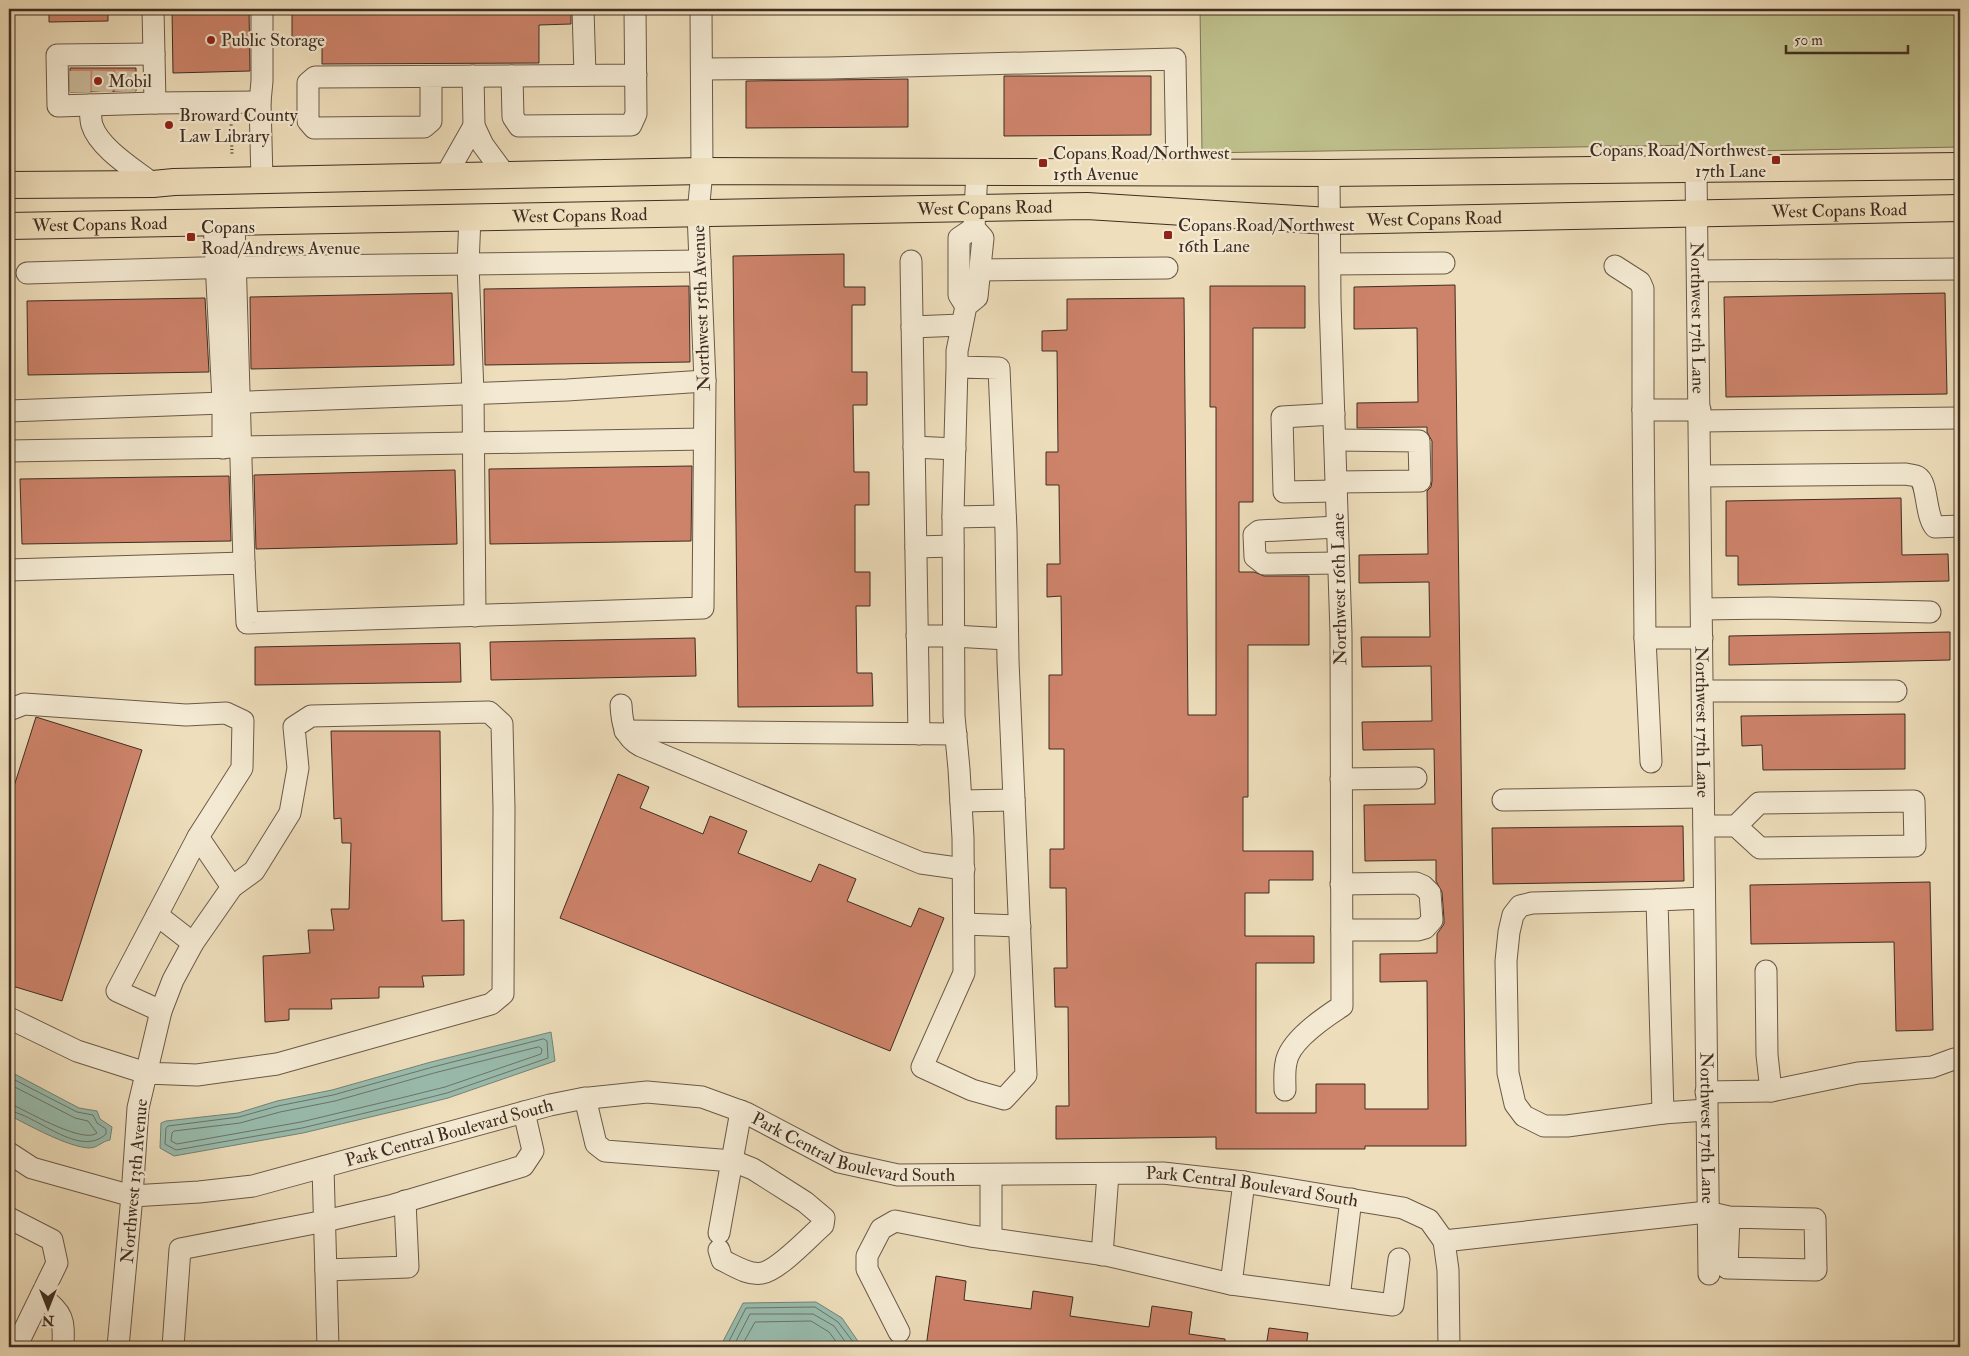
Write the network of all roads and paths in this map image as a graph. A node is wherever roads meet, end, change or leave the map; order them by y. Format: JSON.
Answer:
{"nodes":[{"id":1,"x":153,"y":9,"type":"edge"},
{"id":2,"x":262,"y":9,"type":"edge"},
{"id":3,"x":583,"y":9,"type":"edge"},
{"id":4,"x":634,"y":9,"type":"edge"},
{"id":5,"x":701,"y":9,"type":"edge"},
{"id":6,"x":154,"y":54,"type":"junction"},
{"id":7,"x":702,"y":69,"type":"junction"},
{"id":8,"x":585,"y":75,"type":"junction"},
{"id":9,"x":636,"y":75,"type":"junction"},
{"id":10,"x":473,"y":76,"type":"junction"},
{"id":11,"x":512,"y":76,"type":"junction"},
{"id":12,"x":431,"y":77,"type":"junction"},
{"id":13,"x":91,"y":100,"type":"junction"},
{"id":14,"x":260,"y":102,"type":"junction"},
{"id":15,"x":155,"y":103,"type":"junction"},
{"id":16,"x":231,"y":119,"type":"dead end"},
{"id":17,"x":474,"y":126,"type":"junction"},
{"id":18,"x":232,"y":155,"type":"dead end"},
{"id":19,"x":1960,"y":166,"type":"edge"},
{"id":20,"x":1696,"y":170,"type":"junction"},
{"id":21,"x":702,"y":171,"type":"junction"},
{"id":22,"x":977,"y":172,"type":"junction"},
{"id":23,"x":1177,"y":172,"type":"junction"},
{"id":24,"x":1329,"y":173,"type":"junction"},
{"id":25,"x":506,"y":175,"type":"junction"},
{"id":26,"x":445,"y":177,"type":"junction"},
{"id":27,"x":262,"y":180,"type":"junction"},
{"id":28,"x":153,"y":184,"type":"junction"},
{"id":29,"x":9,"y":185,"type":"edge"},
{"id":30,"x":1960,"y":208,"type":"edge"},
{"id":31,"x":698,"y":213,"type":"junction"},
{"id":32,"x":1697,"y":213,"type":"junction"},
{"id":33,"x":470,"y":217,"type":"junction"},
{"id":34,"x":975,"y":218,"type":"junction"},
{"id":35,"x":224,"y":221,"type":"junction"},
{"id":36,"x":1329,"y":221,"type":"junction"},
{"id":37,"x":9,"y":226,"type":"edge"},
{"id":38,"x":700,"y":261,"type":"junction"},
{"id":39,"x":911,"y":262,"type":"dead end"},
{"id":40,"x":1444,"y":263,"type":"dead end"},
{"id":41,"x":1330,"y":264,"type":"junction"},
{"id":42,"x":468,"y":265,"type":"junction"},
{"id":43,"x":1615,"y":266,"type":"dead end"},
{"id":44,"x":226,"y":268,"type":"junction"},
{"id":45,"x":1167,"y":268,"type":"dead end"},
{"id":46,"x":1960,"y":269,"type":"edge"},
{"id":47,"x":980,"y":270,"type":"junction"},
{"id":48,"x":1698,"y":272,"type":"junction"},
{"id":49,"x":27,"y":273,"type":"dead end"},
{"id":50,"x":963,"y":316,"type":"junction"},
{"id":51,"x":912,"y":327,"type":"junction"},
{"id":52,"x":957,"y":367,"type":"junction"},
{"id":53,"x":705,"y":381,"type":"junction"},
{"id":54,"x":473,"y":393,"type":"junction"},
{"id":55,"x":232,"y":401,"type":"junction"},
{"id":56,"x":1642,"y":410,"type":"junction"},
{"id":57,"x":9,"y":411,"type":"edge"},
{"id":58,"x":1334,"y":414,"type":"junction"},
{"id":59,"x":1700,"y":415,"type":"junction"},
{"id":60,"x":1960,"y":418,"type":"edge"},
{"id":61,"x":704,"y":439,"type":"junction"},
{"id":62,"x":1335,"y":440,"type":"junction"},
{"id":63,"x":473,"y":443,"type":"junction"},
{"id":64,"x":914,"y":447,"type":"junction"},
{"id":65,"x":232,"y":448,"type":"junction"},
{"id":66,"x":955,"y":449,"type":"junction"},
{"id":67,"x":9,"y":452,"type":"edge"},
{"id":68,"x":1700,"y":476,"type":"junction"},
{"id":69,"x":1336,"y":487,"type":"junction"},
{"id":70,"x":1005,"y":516,"type":"junction"},
{"id":71,"x":953,"y":517,"type":"junction"},
{"id":72,"x":1960,"y":526,"type":"edge"},
{"id":73,"x":1338,"y":527,"type":"junction"},
{"id":74,"x":953,"y":546,"type":"junction"},
{"id":75,"x":916,"y":547,"type":"junction"},
{"id":76,"x":1338,"y":562,"type":"junction"},
{"id":77,"x":244,"y":563,"type":"junction"},
{"id":78,"x":9,"y":570,"type":"edge"},
{"id":79,"x":1702,"y":609,"type":"junction"},
{"id":80,"x":1930,"y":612,"type":"dead end"},
{"id":81,"x":475,"y":616,"type":"junction"},
{"id":82,"x":917,"y":636,"type":"junction"},
{"id":83,"x":953,"y":636,"type":"junction"},
{"id":84,"x":1645,"y":638,"type":"junction"},
{"id":85,"x":1702,"y":638,"type":"junction"},
{"id":86,"x":1007,"y":639,"type":"junction"},
{"id":87,"x":1896,"y":691,"type":"dead end"},
{"id":88,"x":1702,"y":692,"type":"junction"},
{"id":89,"x":621,"y":705,"type":"dead end"},
{"id":90,"x":9,"y":710,"type":"edge"},
{"id":91,"x":625,"y":731,"type":"junction"},
{"id":92,"x":919,"y":734,"type":"junction"},
{"id":93,"x":956,"y":734,"type":"junction"},
{"id":94,"x":1651,"y":762,"type":"dead end"},
{"id":95,"x":1416,"y":778,"type":"dead end"},
{"id":96,"x":1341,"y":779,"type":"junction"},
{"id":97,"x":1704,"y":797,"type":"junction"},
{"id":98,"x":1014,"y":800,"type":"junction"},
{"id":99,"x":1503,"y":800,"type":"dead end"},
{"id":100,"x":961,"y":801,"type":"junction"},
{"id":101,"x":1704,"y":826,"type":"junction"},
{"id":102,"x":1736,"y":826,"type":"junction"},
{"id":103,"x":198,"y":837,"type":"junction"},
{"id":104,"x":964,"y":869,"type":"junction"},
{"id":105,"x":1341,"y":884,"type":"junction"},
{"id":106,"x":232,"y":887,"type":"junction"},
{"id":107,"x":1704,"y":898,"type":"junction"},
{"id":108,"x":1657,"y":900,"type":"junction"},
{"id":109,"x":157,"y":915,"type":"junction"},
{"id":110,"x":964,"y":924,"type":"junction"},
{"id":111,"x":1020,"y":926,"type":"junction"},
{"id":112,"x":1342,"y":930,"type":"junction"},
{"id":113,"x":193,"y":943,"type":"junction"},
{"id":114,"x":1766,"y":972,"type":"dead end"},
{"id":115,"x":161,"y":1011,"type":"junction"},
{"id":116,"x":9,"y":1018,"type":"edge"},
{"id":117,"x":1960,"y":1059,"type":"edge"},
{"id":118,"x":146,"y":1072,"type":"junction"},
{"id":119,"x":1284,"y":1090,"type":"dead end"},
{"id":120,"x":1771,"y":1091,"type":"junction"},
{"id":121,"x":585,"y":1098,"type":"junction"},
{"id":122,"x":1706,"y":1101,"type":"junction"},
{"id":123,"x":741,"y":1111,"type":"junction"},
{"id":124,"x":524,"y":1112,"type":"junction"},
{"id":125,"x":1662,"y":1113,"type":"junction"},
{"id":126,"x":9,"y":1153,"type":"edge"},
{"id":127,"x":733,"y":1162,"type":"junction"},
{"id":128,"x":323,"y":1167,"type":"junction"},
{"id":129,"x":1108,"y":1174,"type":"junction"},
{"id":130,"x":991,"y":1175,"type":"junction"},
{"id":131,"x":1244,"y":1182,"type":"junction"},
{"id":132,"x":132,"y":1196,"type":"junction"},
{"id":133,"x":1351,"y":1199,"type":"junction"},
{"id":134,"x":405,"y":1202,"type":"junction"},
{"id":135,"x":1707,"y":1212,"type":"junction"},
{"id":136,"x":1729,"y":1217,"type":"junction"},
{"id":137,"x":9,"y":1218,"type":"edge"},
{"id":138,"x":325,"y":1221,"type":"junction"},
{"id":139,"x":991,"y":1238,"type":"junction"},
{"id":140,"x":1444,"y":1241,"type":"junction"},
{"id":141,"x":1102,"y":1255,"type":"junction"},
{"id":142,"x":1399,"y":1259,"type":"dead end"},
{"id":143,"x":326,"y":1270,"type":"junction"},
{"id":144,"x":1709,"y":1274,"type":"dead end"},
{"id":145,"x":1231,"y":1284,"type":"junction"},
{"id":146,"x":41,"y":1296,"type":"junction"},
{"id":147,"x":1339,"y":1298,"type":"junction"},
{"id":148,"x":899,"y":1332,"type":"dead end"},
{"id":149,"x":16,"y":1347,"type":"edge"},
{"id":150,"x":63,"y":1347,"type":"edge"},
{"id":151,"x":118,"y":1347,"type":"edge"},
{"id":152,"x":173,"y":1347,"type":"edge"},
{"id":153,"x":328,"y":1347,"type":"edge"},
{"id":154,"x":1449,"y":1347,"type":"edge"}],
"edges":[{"from":1,"to":6,"type":"street"},
{"from":2,"to":14,"type":"street"},
{"from":3,"to":8,"type":"street"},
{"from":4,"to":9,"type":"street"},
{"from":5,"to":7,"type":"street","name":"Northwest 15th Avenue"},
{"from":6,"to":13,"type":"street"},
{"from":6,"to":15,"type":"street"},
{"from":7,"to":21,"type":"street","name":"Northwest 15th Avenue"},
{"from":7,"to":23,"type":"street"},
{"from":8,"to":9,"type":"street"},
{"from":8,"to":11,"type":"street"},
{"from":9,"to":11,"type":"street"},
{"from":10,"to":11,"type":"street"},
{"from":10,"to":12,"type":"street"},
{"from":10,"to":17,"type":"street"},
{"from":12,"to":12,"type":"street"},
{"from":13,"to":15,"type":"street"},
{"from":13,"to":28,"type":"street"},
{"from":14,"to":15,"type":"street"},
{"from":14,"to":27,"type":"street"},
{"from":16,"to":18,"type":"path"},
{"from":17,"to":25,"type":"street"},
{"from":17,"to":26,"type":"street"},
{"from":19,"to":20,"type":"main road","name":"West Copans Road"},
{"from":20,"to":24,"type":"main road","name":"West Copans Road"},
{"from":20,"to":32,"type":"street","name":"Northwest 17th Lane"},
{"from":21,"to":22,"type":"main road","name":"West Copans Road"},
{"from":21,"to":25,"type":"main road","name":"West Copans Road"},
{"from":21,"to":31,"type":"street","name":"Northwest 15th Avenue"},
{"from":22,"to":23,"type":"main road","name":"West Copans Road"},
{"from":22,"to":34,"type":"street"},
{"from":23,"to":24,"type":"main road","name":"West Copans Road"},
{"from":24,"to":36,"type":"street","name":"Northwest 16th Lane"},
{"from":25,"to":26,"type":"main road","name":"West Copans Road"},
{"from":26,"to":27,"type":"main road","name":"West Copans Road"},
{"from":27,"to":28,"type":"main road","name":"West Copans Road"},
{"from":28,"to":29,"type":"main road","name":"West Copans Road"},
{"from":30,"to":32,"type":"main road","name":"West Copans Road"},
{"from":31,"to":33,"type":"main road","name":"West Copans Road"},
{"from":31,"to":34,"type":"main road","name":"West Copans Road"},
{"from":31,"to":38,"type":"street","name":"Northwest 15th Avenue"},
{"from":32,"to":36,"type":"main road","name":"West Copans Road"},
{"from":32,"to":48,"type":"street","name":"Northwest 17th Lane"},
{"from":33,"to":35,"type":"main road","name":"West Copans Road"},
{"from":33,"to":42,"type":"street"},
{"from":34,"to":36,"type":"main road","name":"West Copans Road"},
{"from":34,"to":47,"type":"street"},
{"from":34,"to":50,"type":"street"},
{"from":35,"to":37,"type":"main road","name":"West Copans Road"},
{"from":35,"to":44,"type":"street"},
{"from":36,"to":41,"type":"street","name":"Northwest 16th Lane"},
{"from":38,"to":42,"type":"street"},
{"from":38,"to":53,"type":"street","name":"Northwest 15th Avenue"},
{"from":39,"to":51,"type":"street"},
{"from":40,"to":41,"type":"street"},
{"from":41,"to":58,"type":"street","name":"Northwest 16th Lane"},
{"from":42,"to":44,"type":"street"},
{"from":42,"to":54,"type":"street"},
{"from":43,"to":56,"type":"street"},
{"from":44,"to":49,"type":"street"},
{"from":44,"to":55,"type":"street"},
{"from":45,"to":47,"type":"street"},
{"from":46,"to":48,"type":"street"},
{"from":47,"to":50,"type":"street"},
{"from":48,"to":59,"type":"street","name":"Northwest 17th Lane"},
{"from":50,"to":51,"type":"street"},
{"from":50,"to":52,"type":"street"},
{"from":51,"to":64,"type":"street"},
{"from":52,"to":66,"type":"street"},
{"from":52,"to":70,"type":"street"},
{"from":53,"to":54,"type":"street"},
{"from":53,"to":61,"type":"street","name":"Northwest 15th Avenue"},
{"from":54,"to":55,"type":"street"},
{"from":54,"to":63,"type":"street"},
{"from":55,"to":57,"type":"street"},
{"from":55,"to":65,"type":"street"},
{"from":56,"to":59,"type":"street"},
{"from":56,"to":84,"type":"street"},
{"from":58,"to":62,"type":"street","name":"Northwest 16th Lane"},
{"from":58,"to":69,"type":"street"},
{"from":59,"to":60,"type":"street"},
{"from":59,"to":68,"type":"street","name":"Northwest 17th Lane"},
{"from":61,"to":63,"type":"street"},
{"from":61,"to":81,"type":"street","name":"Northwest 15th Avenue"},
{"from":62,"to":69,"type":"street","name":"Northwest 16th Lane"},
{"from":62,"to":69,"type":"street"},
{"from":63,"to":65,"type":"street"},
{"from":63,"to":81,"type":"street"},
{"from":64,"to":66,"type":"street"},
{"from":64,"to":75,"type":"street"},
{"from":65,"to":67,"type":"street"},
{"from":65,"to":77,"type":"street"},
{"from":66,"to":71,"type":"street"},
{"from":68,"to":72,"type":"street"},
{"from":68,"to":79,"type":"street","name":"Northwest 17th Lane"},
{"from":69,"to":73,"type":"street","name":"Northwest 16th Lane"},
{"from":70,"to":71,"type":"street"},
{"from":70,"to":86,"type":"street"},
{"from":71,"to":74,"type":"street"},
{"from":73,"to":76,"type":"street","name":"Northwest 16th Lane"},
{"from":73,"to":76,"type":"street"},
{"from":74,"to":75,"type":"street"},
{"from":74,"to":83,"type":"street"},
{"from":75,"to":82,"type":"street"},
{"from":76,"to":96,"type":"street","name":"Northwest 16th Lane"},
{"from":77,"to":78,"type":"street"},
{"from":77,"to":81,"type":"street"},
{"from":79,"to":80,"type":"street"},
{"from":79,"to":85,"type":"street","name":"Northwest 17th Lane"},
{"from":82,"to":83,"type":"street"},
{"from":82,"to":92,"type":"street"},
{"from":83,"to":86,"type":"street"},
{"from":83,"to":93,"type":"street"},
{"from":84,"to":85,"type":"street"},
{"from":84,"to":94,"type":"street"},
{"from":85,"to":88,"type":"street","name":"Northwest 17th Lane"},
{"from":86,"to":98,"type":"street"},
{"from":87,"to":88,"type":"street"},
{"from":88,"to":97,"type":"street","name":"Northwest 17th Lane"},
{"from":89,"to":91,"type":"street"},
{"from":90,"to":103,"type":"street"},
{"from":91,"to":92,"type":"street"},
{"from":91,"to":104,"type":"street"},
{"from":92,"to":93,"type":"street"},
{"from":93,"to":100,"type":"street"},
{"from":95,"to":96,"type":"street"},
{"from":96,"to":105,"type":"street","name":"Northwest 16th Lane"},
{"from":97,"to":99,"type":"street"},
{"from":97,"to":101,"type":"street","name":"Northwest 17th Lane"},
{"from":98,"to":100,"type":"street"},
{"from":98,"to":111,"type":"street"},
{"from":100,"to":104,"type":"street"},
{"from":101,"to":102,"type":"street"},
{"from":101,"to":107,"type":"street","name":"Northwest 17th Lane"},
{"from":102,"to":102,"type":"street"},
{"from":103,"to":106,"type":"street"},
{"from":103,"to":109,"type":"street"},
{"from":104,"to":110,"type":"street"},
{"from":105,"to":112,"type":"street","name":"Northwest 16th Lane"},
{"from":105,"to":112,"type":"street"},
{"from":106,"to":113,"type":"street","name":"Northwest 13th Avenue"},
{"from":106,"to":118,"type":"street","name":"Northwest 13th Avenue"},
{"from":107,"to":108,"type":"street"},
{"from":107,"to":122,"type":"street","name":"Northwest 17th Lane"},
{"from":108,"to":125,"type":"street"},
{"from":108,"to":125,"type":"street"},
{"from":109,"to":113,"type":"street"},
{"from":109,"to":115,"type":"street"},
{"from":110,"to":111,"type":"street"},
{"from":110,"to":111,"type":"street"},
{"from":112,"to":119,"type":"street","name":"Northwest 16th Lane"},
{"from":113,"to":115,"type":"street","name":"Northwest 13th Avenue"},
{"from":114,"to":120,"type":"street"},
{"from":115,"to":118,"type":"street","name":"Northwest 13th Avenue"},
{"from":116,"to":118,"type":"street"},
{"from":117,"to":120,"type":"street"},
{"from":118,"to":132,"type":"street","name":"Northwest 13th Avenue"},
{"from":120,"to":122,"type":"street"},
{"from":121,"to":123,"type":"street","name":"Park Central Boulevard South"},
{"from":121,"to":124,"type":"street","name":"Park Central Boulevard South"},
{"from":121,"to":127,"type":"street"},
{"from":122,"to":125,"type":"street"},
{"from":122,"to":135,"type":"street","name":"Northwest 17th Lane"},
{"from":123,"to":127,"type":"street"},
{"from":123,"to":130,"type":"street","name":"Park Central Boulevard South"},
{"from":124,"to":128,"type":"street","name":"Park Central Boulevard South"},
{"from":124,"to":134,"type":"street"},
{"from":126,"to":132,"type":"street","name":"Park Central Boulevard South"},
{"from":127,"to":127,"type":"street"},
{"from":128,"to":132,"type":"street","name":"Park Central Boulevard South"},
{"from":128,"to":138,"type":"street"},
{"from":129,"to":130,"type":"street","name":"Park Central Boulevard South"},
{"from":129,"to":131,"type":"street","name":"Park Central Boulevard South"},
{"from":129,"to":141,"type":"street"},
{"from":130,"to":139,"type":"street"},
{"from":131,"to":133,"type":"street","name":"Park Central Boulevard South"},
{"from":131,"to":145,"type":"street"},
{"from":132,"to":151,"type":"street","name":"Northwest 13th Avenue"},
{"from":133,"to":140,"type":"street","name":"Park Central Boulevard South"},
{"from":133,"to":147,"type":"street"},
{"from":134,"to":138,"type":"street"},
{"from":134,"to":143,"type":"street"},
{"from":135,"to":136,"type":"street"},
{"from":135,"to":140,"type":"street"},
{"from":135,"to":144,"type":"street","name":"Northwest 17th Lane"},
{"from":136,"to":136,"type":"street"},
{"from":137,"to":146,"type":"street"},
{"from":138,"to":143,"type":"street"},
{"from":138,"to":152,"type":"street"},
{"from":139,"to":141,"type":"street"},
{"from":139,"to":148,"type":"street"},
{"from":140,"to":154,"type":"street"},
{"from":141,"to":145,"type":"street"},
{"from":142,"to":147,"type":"street"},
{"from":143,"to":153,"type":"street"},
{"from":145,"to":147,"type":"street"},
{"from":146,"to":149,"type":"street"},
{"from":146,"to":150,"type":"street"}]}
